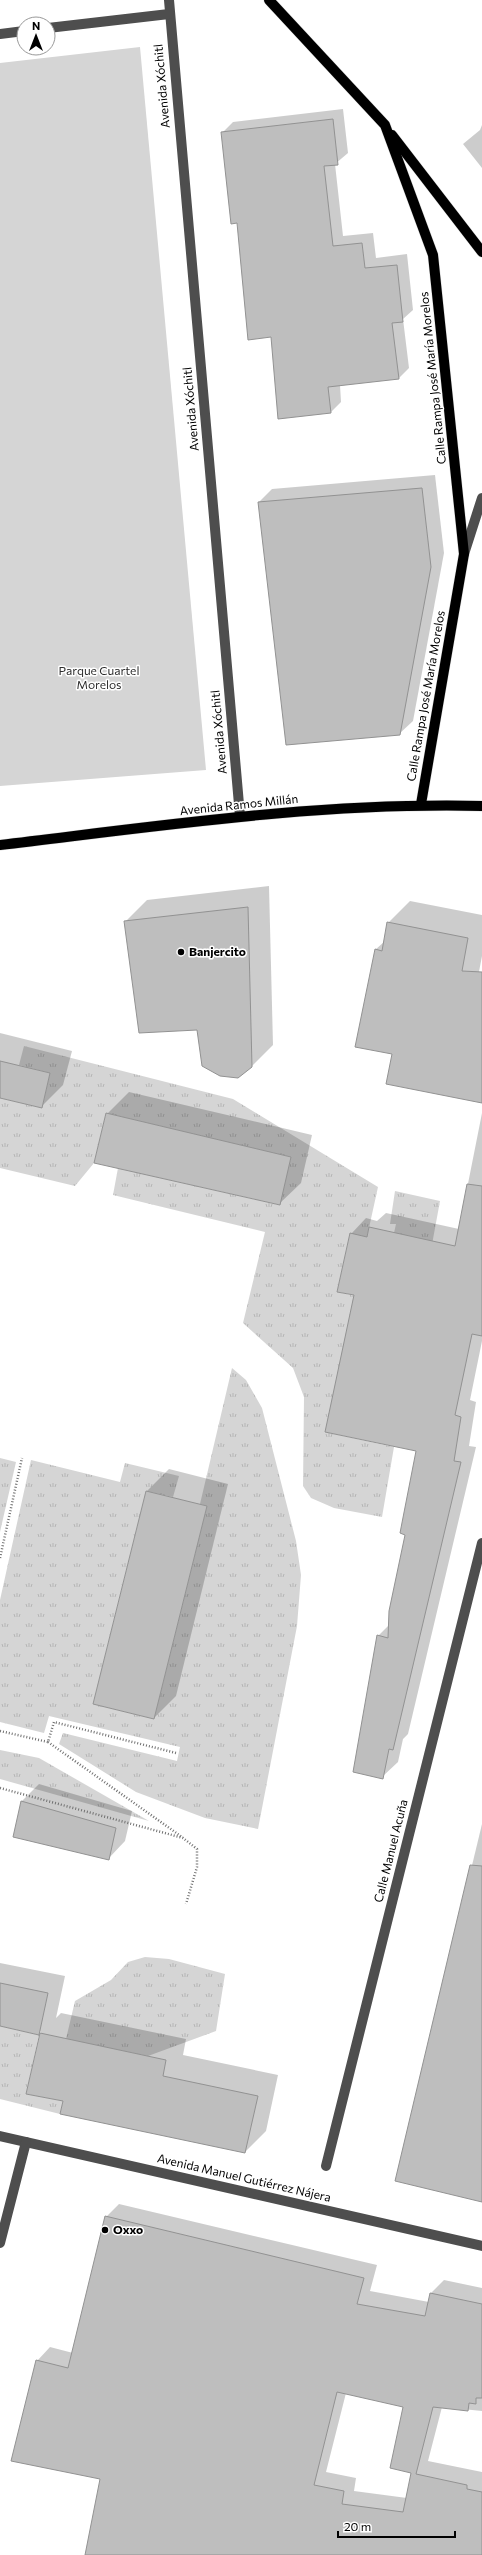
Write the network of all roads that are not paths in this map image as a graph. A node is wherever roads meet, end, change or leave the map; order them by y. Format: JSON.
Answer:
{"nodes":[{"id":1,"x":169,"y":0,"type":"edge"},
{"id":2,"x":269,"y":0,"type":"edge"},
{"id":3,"x":168,"y":14,"type":"junction"},
{"id":4,"x":56,"y":27,"type":"edge"},
{"id":5,"x":16,"y":32,"type":"edge"},
{"id":6,"x":0,"y":34,"type":"edge"},
{"id":7,"x":385,"y":125,"type":"junction"},
{"id":8,"x":482,"y":252,"type":"edge"},
{"id":9,"x":482,"y":498,"type":"edge"},
{"id":10,"x":464,"y":554,"type":"junction"},
{"id":11,"x":421,"y":804,"type":"junction"},
{"id":12,"x":482,"y":806,"type":"edge"},
{"id":13,"x":240,"y":816,"type":"junction"},
{"id":14,"x":0,"y":845,"type":"edge"},
{"id":15,"x":482,"y":1543,"type":"edge"},
{"id":16,"x":0,"y":2136,"type":"edge"},
{"id":17,"x":26,"y":2142,"type":"junction"},
{"id":18,"x":326,"y":2166,"type":"dead end"},
{"id":19,"x":0,"y":2243,"type":"edge"},
{"id":20,"x":482,"y":2246,"type":"edge"}],
"edges":[{"from":1,"to":3,"type":"street","name":"Avenida Xóchitl"},
{"from":2,"to":7,"type":"main road","name":"Calle Rampa José María Morelos"},
{"from":3,"to":4,"type":"street"},
{"from":3,"to":13,"type":"street","name":"Avenida Xóchitl"},
{"from":5,"to":6,"type":"street"},
{"from":7,"to":8,"type":"main road"},
{"from":7,"to":10,"type":"main road","name":"Calle Rampa José María Morelos"},
{"from":9,"to":10,"type":"street"},
{"from":10,"to":11,"type":"main road","name":"Calle Rampa José María Morelos"},
{"from":11,"to":12,"type":"main road","name":"Avenida Ramos Millán"},
{"from":11,"to":13,"type":"main road","name":"Avenida Ramos Millán"},
{"from":13,"to":14,"type":"main road","name":"Avenida Ramos Millán"},
{"from":15,"to":18,"type":"street","name":"Calle Manuel Acuña"},
{"from":16,"to":17,"type":"street","name":"Avenida Manuel Gutiérrez Nájera"},
{"from":17,"to":19,"type":"street"},
{"from":17,"to":20,"type":"street","name":"Avenida Manuel Gutiérrez Nájera"}]}
